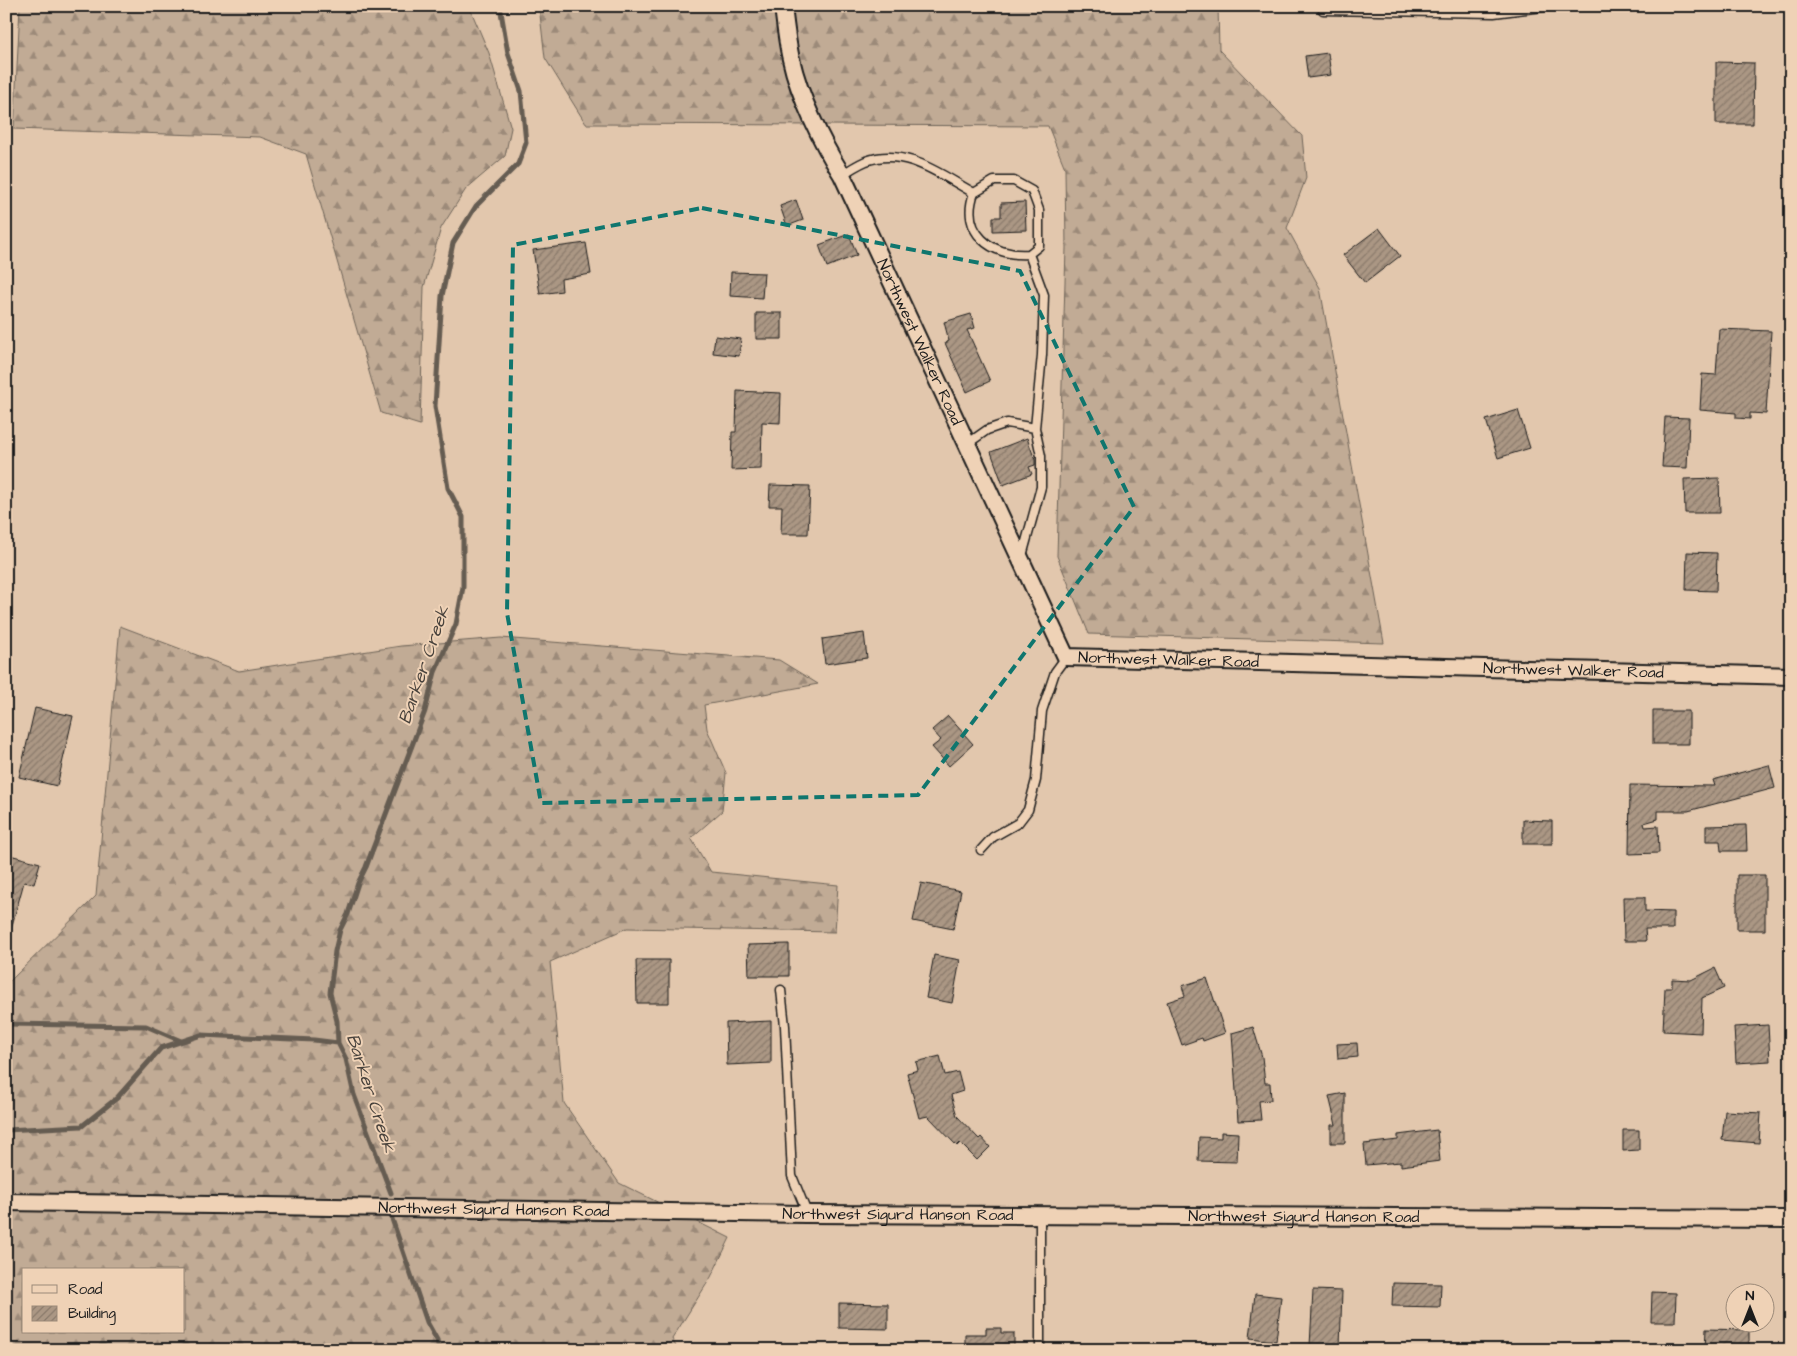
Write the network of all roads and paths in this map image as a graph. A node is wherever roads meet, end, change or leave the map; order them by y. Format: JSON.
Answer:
{"nodes":[{"id":1,"x":783,"y":6,"type":"edge"},
{"id":2,"x":1551,"y":6,"type":"edge"},
{"id":3,"x":1324,"y":10,"type":"dead end"},
{"id":4,"x":842,"y":175,"type":"junction"},
{"id":5,"x":974,"y":192,"type":"junction"},
{"id":6,"x":1029,"y":254,"type":"junction"},
{"id":7,"x":1035,"y":428,"type":"junction"},
{"id":8,"x":967,"y":444,"type":"junction"},
{"id":9,"x":1021,"y":560,"type":"junction"},
{"id":10,"x":1066,"y":657,"type":"junction"},
{"id":11,"x":1791,"y":676,"type":"edge"},
{"id":12,"x":981,"y":850,"type":"dead end"},
{"id":13,"x":781,"y":990,"type":"dead end"},
{"id":14,"x":6,"y":1202,"type":"edge"},
{"id":15,"x":805,"y":1214,"type":"junction"},
{"id":16,"x":1040,"y":1215,"type":"junction"},
{"id":17,"x":1791,"y":1218,"type":"edge"},
{"id":18,"x":1040,"y":1350,"type":"edge"}],
"edges":[{"from":1,"to":4,"type":"street","name":"Northwest Walker Road"},
{"from":2,"to":3,"type":"lane"},
{"from":4,"to":5,"type":"lane"},
{"from":4,"to":8,"type":"street","name":"Northwest Walker Road"},
{"from":5,"to":6,"type":"lane"},
{"from":5,"to":6,"type":"lane"},
{"from":6,"to":7,"type":"lane"},
{"from":7,"to":8,"type":"lane"},
{"from":7,"to":9,"type":"lane"},
{"from":8,"to":9,"type":"street","name":"Northwest Walker Road"},
{"from":9,"to":10,"type":"street","name":"Northwest Walker Road"},
{"from":10,"to":11,"type":"street","name":"Northwest Walker Road"},
{"from":10,"to":12,"type":"lane"},
{"from":13,"to":15,"type":"lane"},
{"from":14,"to":15,"type":"street","name":"Northwest Sigurd Hanson Road"},
{"from":15,"to":16,"type":"street","name":"Northwest Sigurd Hanson Road"},
{"from":16,"to":17,"type":"street","name":"Northwest Sigurd Hanson Road"},
{"from":16,"to":18,"type":"lane"}]}
